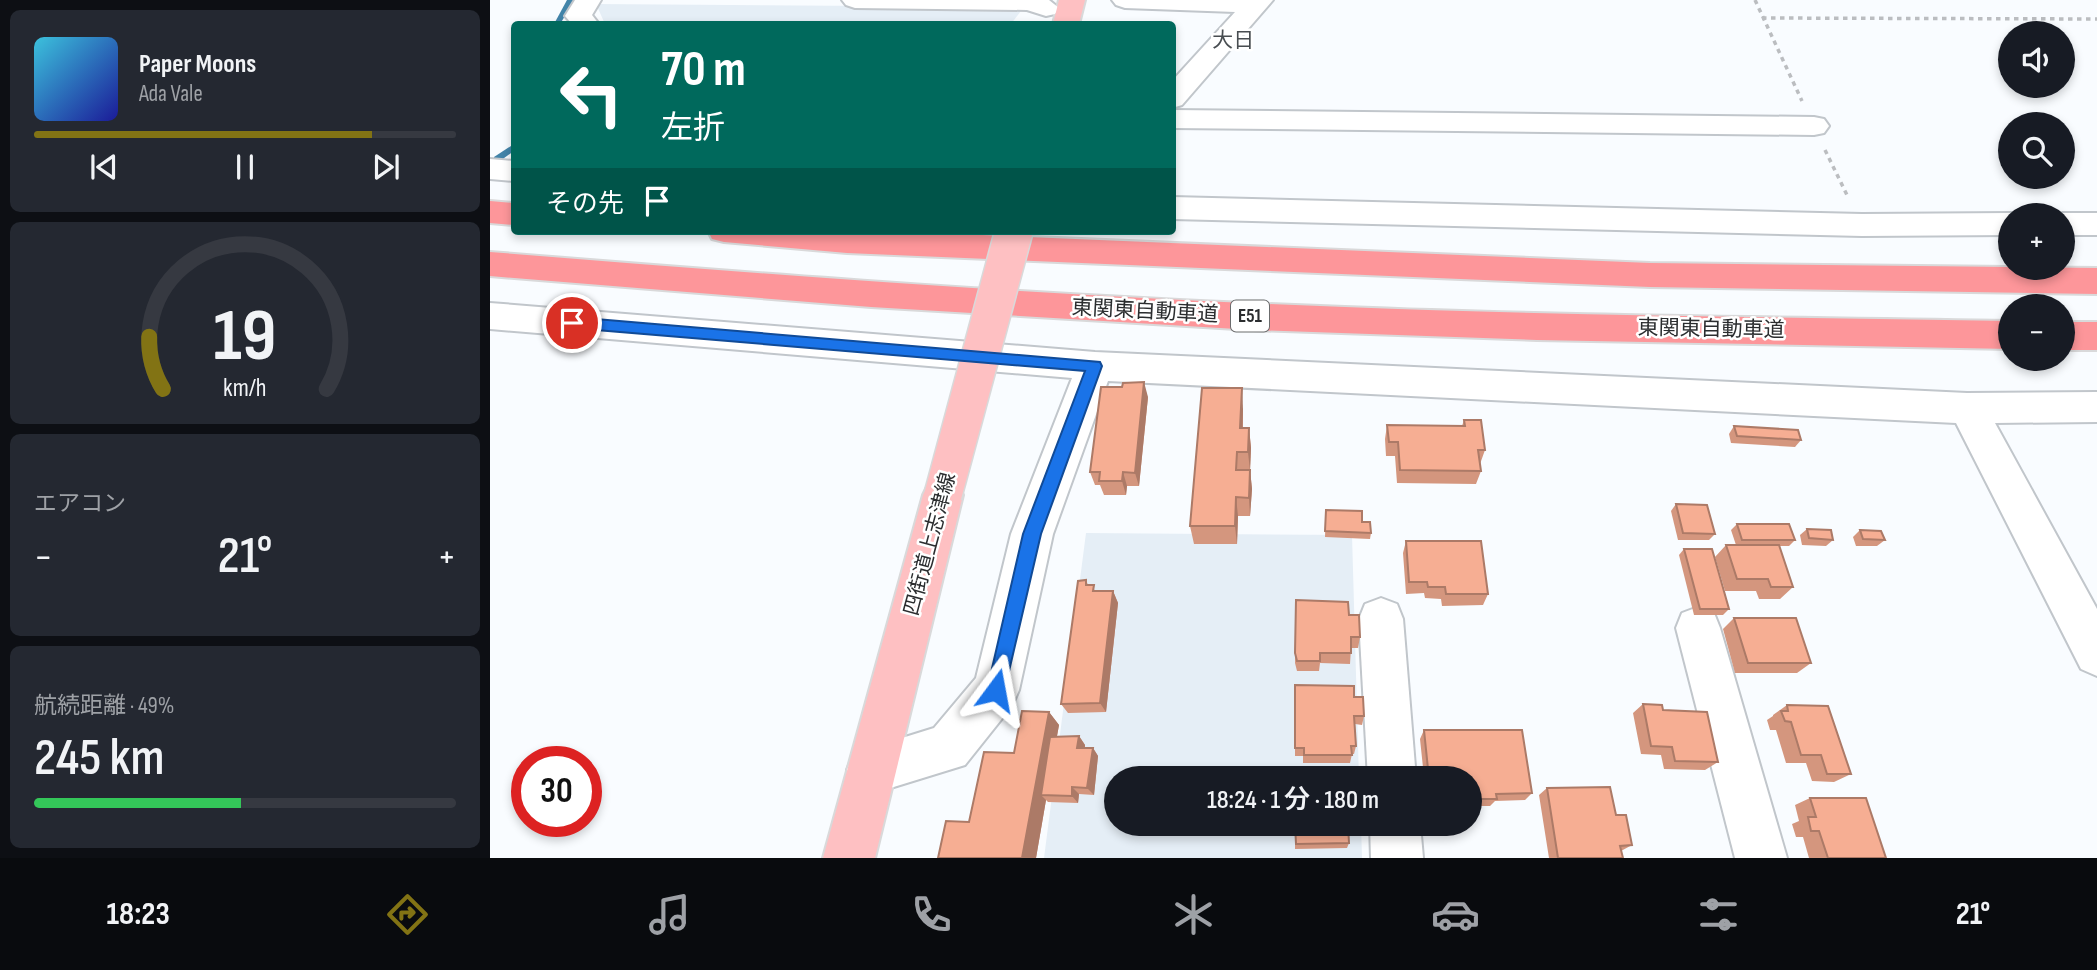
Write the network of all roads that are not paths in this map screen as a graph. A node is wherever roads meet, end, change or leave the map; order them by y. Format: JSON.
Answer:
{"nodes":[{"id":1,"x":588,"y":0,"type":"edge"},
{"id":2,"x":855,"y":0,"type":"edge"},
{"id":3,"x":1125,"y":0,"type":"edge"},
{"id":4,"x":1257,"y":2,"type":"edge"},
{"id":5,"x":1063,"y":10,"type":"edge"},
{"id":6,"x":583,"y":21,"type":"edge"},
{"id":7,"x":1033,"y":21,"type":"edge"},
{"id":8,"x":1176,"y":94,"type":"edge"},
{"id":9,"x":1176,"y":119,"type":"edge"},
{"id":10,"x":1814,"y":126,"type":"dead end"},
{"id":11,"x":490,"y":169,"type":"edge"},
{"id":12,"x":511,"y":171,"type":"edge"},
{"id":13,"x":1176,"y":208,"type":"edge"},
{"id":14,"x":490,"y":212,"type":"edge"},
{"id":15,"x":511,"y":214,"type":"edge"},
{"id":16,"x":1998,"y":224,"type":"edge"},
{"id":17,"x":2075,"y":224,"type":"edge"},
{"id":18,"x":2097,"y":224,"type":"edge"},
{"id":19,"x":773,"y":235,"type":"edge"},
{"id":20,"x":1013,"y":235,"type":"edge"},
{"id":21,"x":490,"y":264,"type":"edge"},
{"id":22,"x":2097,"y":281,"type":"edge"},
{"id":23,"x":490,"y":316,"type":"edge"},
{"id":24,"x":1998,"y":335,"type":"edge"},
{"id":25,"x":2075,"y":336,"type":"edge"},
{"id":26,"x":2097,"y":337,"type":"edge"},
{"id":27,"x":1095,"y":366,"type":"junction"},
{"id":28,"x":2097,"y":407,"type":"edge"},
{"id":29,"x":1967,"y":408,"type":"junction"},
{"id":30,"x":1381,"y":619,"type":"dead end"},
{"id":31,"x":1698,"y":628,"type":"dead end"},
{"id":32,"x":2097,"y":654,"type":"edge"},
{"id":33,"x":1391,"y":766,"type":"edge"},
{"id":34,"x":871,"y":770,"type":"junction"},
{"id":35,"x":1396,"y":836,"type":"edge"},
{"id":36,"x":849,"y":858,"type":"edge"},
{"id":37,"x":1397,"y":858,"type":"edge"},
{"id":38,"x":1760,"y":858,"type":"edge"}],
"edges":[{"from":1,"to":6,"type":"street"},
{"from":2,"to":5,"type":"street"},
{"from":3,"to":4,"type":"street"},
{"from":4,"to":8,"type":"street"},
{"from":5,"to":7,"type":"street"},
{"from":9,"to":10,"type":"street"},
{"from":11,"to":12,"type":"street"},
{"from":13,"to":16,"type":"street"},
{"from":14,"to":15,"type":"highway"},
{"from":17,"to":18,"type":"street"},
{"from":19,"to":22,"type":"highway"},
{"from":20,"to":34,"type":"main road","name":"四街道上志津線","bridge":true},
{"from":21,"to":24,"type":"highway","name":"東関東自動車道","number":"E51"},
{"from":23,"to":27,"type":"street"},
{"from":25,"to":26,"type":"highway"},
{"from":27,"to":29,"type":"street"},
{"from":27,"to":34,"type":"street"},
{"from":28,"to":29,"type":"street"},
{"from":29,"to":32,"type":"street"},
{"from":30,"to":33,"type":"street"},
{"from":31,"to":38,"type":"street"},
{"from":34,"to":36,"type":"main road","name":"四街道上志津線"},
{"from":35,"to":37,"type":"street"}]}
